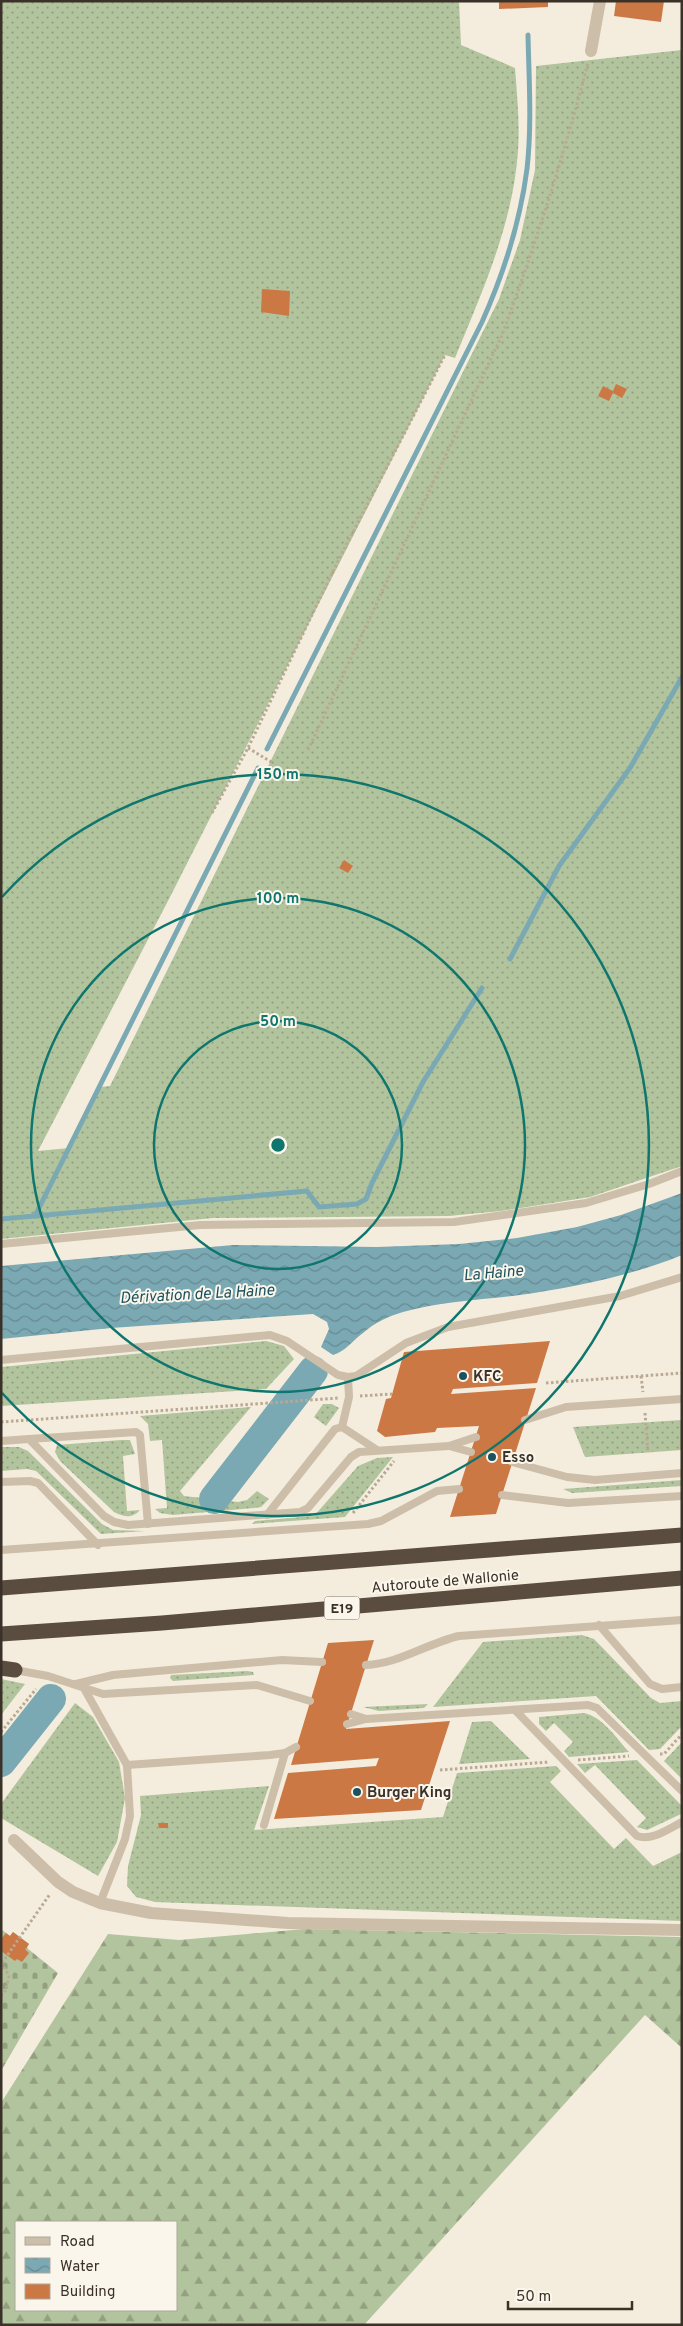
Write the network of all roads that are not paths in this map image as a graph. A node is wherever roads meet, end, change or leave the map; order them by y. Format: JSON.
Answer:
{"nodes":[{"id":1,"x":600,"y":1,"type":"edge"},
{"id":2,"x":591,"y":50,"type":"road end"},
{"id":3,"x":682,"y":1171,"type":"edge"},
{"id":4,"x":1,"y":1244,"type":"edge"},
{"id":5,"x":682,"y":1277,"type":"edge"},
{"id":6,"x":1,"y":1360,"type":"edge"},
{"id":7,"x":348,"y":1377,"type":"junction"},
{"id":8,"x":682,"y":1400,"type":"edge"},
{"id":9,"x":525,"y":1420,"type":"dead end"},
{"id":10,"x":342,"y":1428,"type":"junction"},
{"id":11,"x":476,"y":1437,"type":"dead end"},
{"id":12,"x":29,"y":1439,"type":"junction"},
{"id":13,"x":1,"y":1441,"type":"edge"},
{"id":14,"x":448,"y":1446,"type":"junction"},
{"id":15,"x":377,"y":1450,"type":"junction"},
{"id":16,"x":471,"y":1452,"type":"dead end"},
{"id":17,"x":512,"y":1462,"type":"dead end"},
{"id":18,"x":682,"y":1473,"type":"edge"},
{"id":19,"x":1,"y":1482,"type":"edge"},
{"id":20,"x":459,"y":1489,"type":"dead end"},
{"id":21,"x":502,"y":1495,"type":"dead end"},
{"id":22,"x":682,"y":1496,"type":"edge"},
{"id":23,"x":267,"y":1515,"type":"junction"},
{"id":24,"x":148,"y":1524,"type":"junction"},
{"id":25,"x":682,"y":1534,"type":"edge"},
{"id":26,"x":98,"y":1545,"type":"junction"},
{"id":27,"x":1,"y":1550,"type":"edge"},
{"id":28,"x":682,"y":1578,"type":"edge"},
{"id":29,"x":1,"y":1588,"type":"edge"},
{"id":30,"x":682,"y":1620,"type":"edge"},
{"id":31,"x":599,"y":1625,"type":"junction"},
{"id":32,"x":1,"y":1634,"type":"edge"},
{"id":33,"x":322,"y":1662,"type":"dead end"},
{"id":34,"x":366,"y":1665,"type":"dead end"},
{"id":35,"x":8,"y":1669,"type":"edge"},
{"id":36,"x":76,"y":1684,"type":"junction"},
{"id":37,"x":682,"y":1687,"type":"edge"},
{"id":38,"x":85,"y":1690,"type":"junction"},
{"id":39,"x":310,"y":1701,"type":"dead end"},
{"id":40,"x":516,"y":1710,"type":"junction"},
{"id":41,"x":351,"y":1714,"type":"dead end"},
{"id":42,"x":366,"y":1719,"type":"junction"},
{"id":43,"x":347,"y":1724,"type":"dead end"},
{"id":44,"x":296,"y":1748,"type":"dead end"},
{"id":45,"x":285,"y":1753,"type":"junction"},
{"id":46,"x":127,"y":1765,"type":"junction"},
{"id":47,"x":682,"y":1791,"type":"edge"},
{"id":48,"x":682,"y":1822,"type":"edge"},
{"id":49,"x":264,"y":1824,"type":"dead end"},
{"id":50,"x":14,"y":1840,"type":"dead end"},
{"id":51,"x":100,"y":1903,"type":"junction"},
{"id":52,"x":682,"y":1930,"type":"edge"}],
"edges":[{"from":1,"to":2,"type":"street"},
{"from":3,"to":4,"type":"lane"},
{"from":5,"to":7,"type":"lane"},
{"from":6,"to":7,"type":"lane"},
{"from":7,"to":10,"type":"lane"},
{"from":8,"to":9,"type":"lane"},
{"from":10,"to":15,"type":"lane"},
{"from":10,"to":23,"type":"lane"},
{"from":11,"to":14,"type":"lane"},
{"from":12,"to":13,"type":"lane"},
{"from":12,"to":24,"type":"lane"},
{"from":12,"to":24,"type":"lane"},
{"from":14,"to":15,"type":"lane"},
{"from":14,"to":16,"type":"lane"},
{"from":15,"to":23,"type":"lane"},
{"from":17,"to":18,"type":"lane"},
{"from":19,"to":26,"type":"lane"},
{"from":20,"to":26,"type":"lane"},
{"from":21,"to":22,"type":"lane"},
{"from":23,"to":24,"type":"lane"},
{"from":25,"to":29,"type":"highway","name":"Autoroute de Wallonie"},
{"from":26,"to":27,"type":"lane"},
{"from":28,"to":32,"type":"highway","name":"Autoroute de Wallonie","number":"E19"},
{"from":30,"to":31,"type":"lane"},
{"from":31,"to":34,"type":"lane"},
{"from":31,"to":37,"type":"lane"},
{"from":33,"to":36,"type":"lane"},
{"from":35,"to":36,"type":"lane"},
{"from":36,"to":38,"type":"lane"},
{"from":38,"to":39,"type":"lane"},
{"from":38,"to":46,"type":"lane"},
{"from":40,"to":42,"type":"lane"},
{"from":40,"to":47,"type":"lane"},
{"from":40,"to":48,"type":"lane"},
{"from":41,"to":42,"type":"lane"},
{"from":42,"to":43,"type":"lane"},
{"from":44,"to":45,"type":"lane"},
{"from":45,"to":46,"type":"lane"},
{"from":45,"to":49,"type":"lane"},
{"from":46,"to":51,"type":"lane"},
{"from":50,"to":51,"type":"street"},
{"from":51,"to":52,"type":"street"}]}
